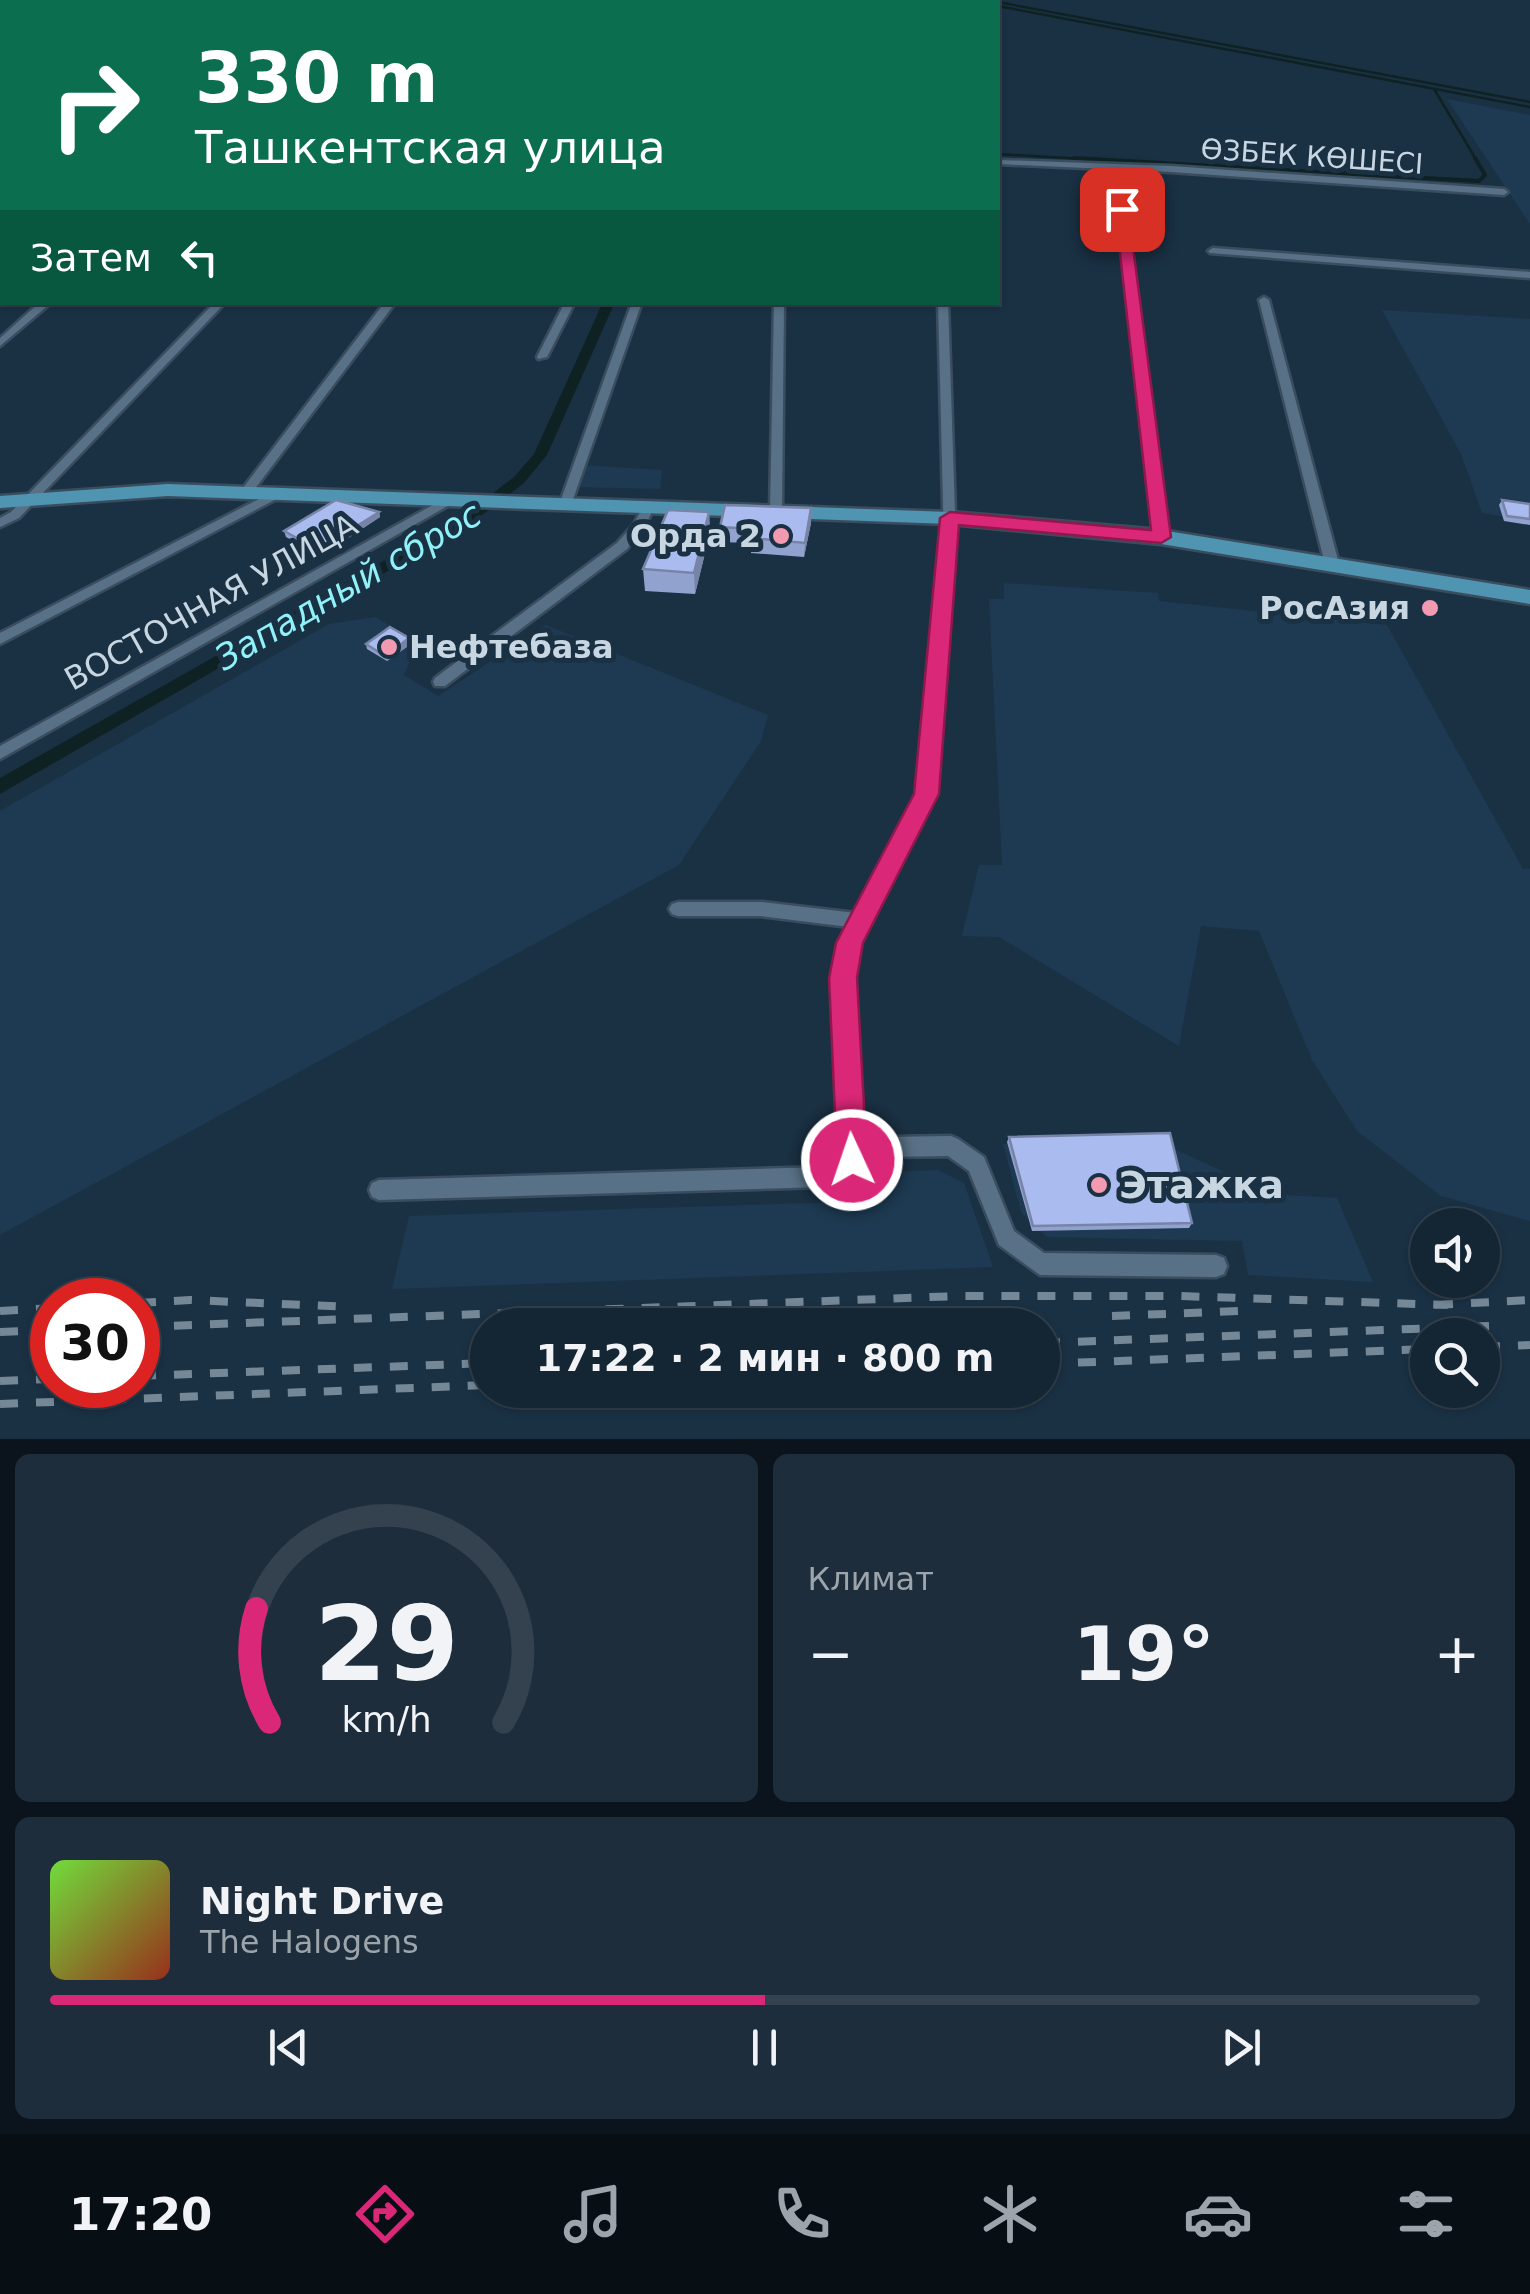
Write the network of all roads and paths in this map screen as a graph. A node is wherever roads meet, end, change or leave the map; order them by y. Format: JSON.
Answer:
{"nodes":[{"id":1,"x":598,"y":0,"type":"edge"},
{"id":2,"x":611,"y":0,"type":"edge"},
{"id":3,"x":1000,"y":162,"type":"edge"},
{"id":4,"x":1504,"y":192,"type":"dead end"},
{"id":5,"x":1122,"y":209,"type":"dead end"},
{"id":6,"x":1212,"y":252,"type":"dead end"},
{"id":7,"x":1530,"y":275,"type":"edge"},
{"id":8,"x":1264,"y":300,"type":"dead end"},
{"id":9,"x":44,"y":305,"type":"edge"},
{"id":10,"x":218,"y":305,"type":"edge"},
{"id":11,"x":389,"y":305,"type":"edge"},
{"id":12,"x":568,"y":305,"type":"edge"},
{"id":13,"x":636,"y":305,"type":"edge"},
{"id":14,"x":779,"y":305,"type":"edge"},
{"id":15,"x":943,"y":305,"type":"edge"},
{"id":16,"x":0,"y":343,"type":"edge"},
{"id":17,"x":542,"y":357,"type":"dead end"},
{"id":18,"x":247,"y":492,"type":"junction"},
{"id":19,"x":280,"y":492,"type":"junction"},
{"id":20,"x":31,"y":498,"type":"junction"},
{"id":21,"x":458,"y":500,"type":"junction"},
{"id":22,"x":0,"y":502,"type":"edge"},
{"id":23,"x":565,"y":504,"type":"junction"},
{"id":24,"x":648,"y":507,"type":"junction"},
{"id":25,"x":776,"y":510,"type":"junction"},
{"id":26,"x":950,"y":518,"type":"junction"},
{"id":27,"x":0,"y":522,"type":"edge"},
{"id":28,"x":1161,"y":537,"type":"junction"},
{"id":29,"x":1332,"y":564,"type":"junction"},
{"id":30,"x":1530,"y":596,"type":"edge"},
{"id":31,"x":0,"y":638,"type":"edge"},
{"id":32,"x":440,"y":682,"type":"dead end"},
{"id":33,"x":0,"y":753,"type":"edge"},
{"id":34,"x":678,"y":909,"type":"dead end"},
{"id":35,"x":861,"y":921,"type":"junction"},
{"id":36,"x":852,"y":1160,"type":"junction"},
{"id":37,"x":380,"y":1190,"type":"dead end"},
{"id":38,"x":1216,"y":1266,"type":"dead end"}],
"edges":[{"from":1,"to":2,"type":"street"},
{"from":3,"to":4,"type":"street","name":"ӨЗБЕК КӨШЕСІ"},
{"from":5,"to":28,"type":"street"},
{"from":6,"to":7,"type":"street"},
{"from":8,"to":29,"type":"street"},
{"from":9,"to":16,"type":"street"},
{"from":10,"to":20,"type":"street"},
{"from":11,"to":18,"type":"street"},
{"from":12,"to":17,"type":"street"},
{"from":13,"to":23,"type":"street"},
{"from":14,"to":25,"type":"street"},
{"from":15,"to":26,"type":"street"},
{"from":18,"to":19,"type":"main road"},
{"from":18,"to":20,"type":"main road"},
{"from":19,"to":21,"type":"main road"},
{"from":19,"to":31,"type":"street"},
{"from":20,"to":22,"type":"main road"},
{"from":20,"to":27,"type":"street"},
{"from":21,"to":23,"type":"main road"},
{"from":21,"to":33,"type":"street","name":"ВОСТОЧНАЯ УЛИЦА"},
{"from":23,"to":24,"type":"main road"},
{"from":24,"to":25,"type":"main road"},
{"from":24,"to":32,"type":"street"},
{"from":25,"to":26,"type":"main road"},
{"from":26,"to":28,"type":"main road"},
{"from":26,"to":35,"type":"street"},
{"from":28,"to":29,"type":"main road"},
{"from":29,"to":30,"type":"main road"},
{"from":34,"to":35,"type":"street"},
{"from":35,"to":36,"type":"street"},
{"from":36,"to":37,"type":"street"},
{"from":36,"to":38,"type":"street"}]}
